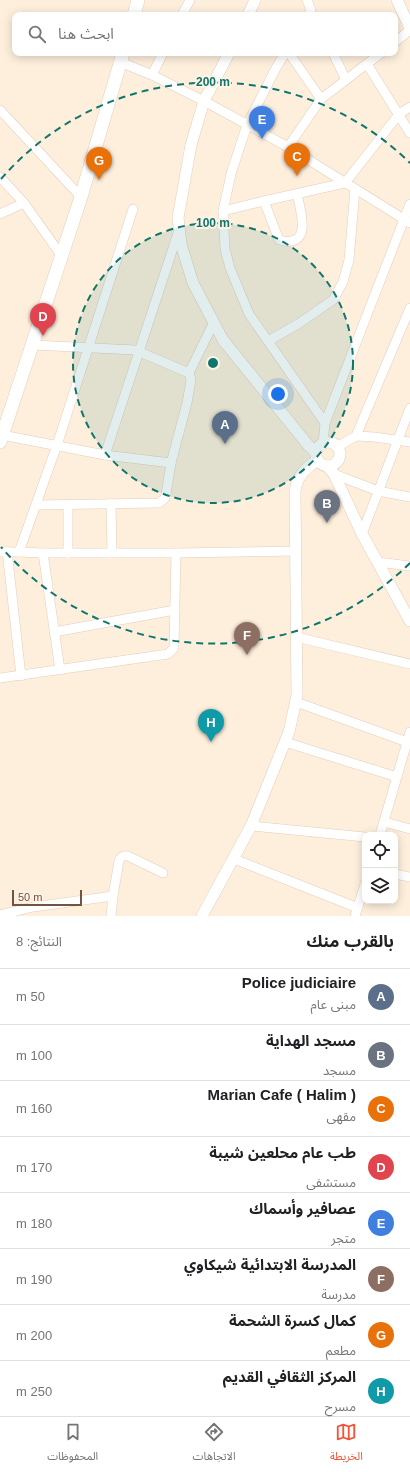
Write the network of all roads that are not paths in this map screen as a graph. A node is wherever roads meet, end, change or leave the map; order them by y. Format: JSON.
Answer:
{"nodes":[{"id":1,"x":138,"y":0,"type":"edge"},
{"id":2,"x":190,"y":0,"type":"edge"},
{"id":3,"x":255,"y":0,"type":"edge"},
{"id":4,"x":307,"y":0,"type":"edge"},
{"id":5,"x":397,"y":0,"type":"edge"},
{"id":6,"x":135,"y":12,"type":"edge"},
{"id":7,"x":184,"y":12,"type":"edge"},
{"id":8,"x":249,"y":12,"type":"edge"},
{"id":9,"x":311,"y":12,"type":"edge"},
{"id":10,"x":410,"y":29,"type":"edge"},
{"id":11,"x":398,"y":39,"type":"edge"},
{"id":12,"x":162,"y":56,"type":"edge"},
{"id":13,"x":227,"y":56,"type":"edge"},
{"id":14,"x":283,"y":56,"type":"edge"},
{"id":15,"x":290,"y":56,"type":"edge"},
{"id":16,"x":334,"y":56,"type":"edge"},
{"id":17,"x":377,"y":56,"type":"edge"},
{"id":18,"x":122,"y":58,"type":"edge"},
{"id":19,"x":367,"y":64,"type":"junction"},
{"id":20,"x":152,"y":75,"type":"junction"},
{"id":21,"x":346,"y":80,"type":"junction"},
{"id":22,"x":321,"y":99,"type":"junction"},
{"id":23,"x":204,"y":101,"type":"junction"},
{"id":24,"x":410,"y":107,"type":"edge"},
{"id":25,"x":0,"y":110,"type":"edge"},
{"id":26,"x":399,"y":114,"type":"junction"},
{"id":27,"x":247,"y":125,"type":"junction"},
{"id":28,"x":410,"y":133,"type":"edge"},
{"id":29,"x":288,"y":147,"type":"junction"},
{"id":30,"x":0,"y":177,"type":"edge"},
{"id":31,"x":345,"y":183,"type":"junction"},
{"id":32,"x":355,"y":189,"type":"junction"},
{"id":33,"x":297,"y":194,"type":"junction"},
{"id":34,"x":81,"y":197,"type":"junction"},
{"id":35,"x":264,"y":201,"type":"junction"},
{"id":36,"x":24,"y":203,"type":"junction"},
{"id":37,"x":410,"y":204,"type":"edge"},
{"id":38,"x":133,"y":209,"type":"dead end"},
{"id":39,"x":223,"y":211,"type":"junction"},
{"id":40,"x":0,"y":214,"type":"edge"},
{"id":41,"x":407,"y":221,"type":"edge"},
{"id":42,"x":179,"y":230,"type":"junction"},
{"id":43,"x":62,"y":255,"type":"junction"},
{"id":44,"x":410,"y":308,"type":"edge"},
{"id":45,"x":213,"y":324,"type":"junction"},
{"id":46,"x":268,"y":341,"type":"junction"},
{"id":47,"x":33,"y":345,"type":"junction"},
{"id":48,"x":90,"y":348,"type":"junction"},
{"id":49,"x":138,"y":352,"type":"junction"},
{"id":50,"x":189,"y":373,"type":"junction"},
{"id":51,"x":410,"y":408,"type":"edge"},
{"id":52,"x":325,"y":423,"type":"junction"},
{"id":53,"x":356,"y":436,"type":"junction"},
{"id":54,"x":1,"y":439,"type":"edge"},
{"id":55,"x":399,"y":440,"type":"junction"},
{"id":56,"x":410,"y":442,"type":"edge"},
{"id":57,"x":322,"y":443,"type":"junction"},
{"id":58,"x":58,"y":445,"type":"junction"},
{"id":59,"x":337,"y":447,"type":"junction"},
{"id":60,"x":105,"y":455,"type":"junction"},
{"id":61,"x":171,"y":463,"type":"junction"},
{"id":62,"x":324,"y":463,"type":"junction"},
{"id":63,"x":378,"y":491,"type":"junction"},
{"id":64,"x":410,"y":496,"type":"edge"},
{"id":65,"x":68,"y":504,"type":"junction"},
{"id":66,"x":111,"y":504,"type":"junction"},
{"id":67,"x":37,"y":505,"type":"junction"},
{"id":68,"x":362,"y":534,"type":"junction"},
{"id":69,"x":4,"y":551,"type":"edge"},
{"id":70,"x":296,"y":551,"type":"junction"},
{"id":71,"x":19,"y":552,"type":"junction"},
{"id":72,"x":43,"y":552,"type":"junction"},
{"id":73,"x":68,"y":553,"type":"junction"},
{"id":74,"x":112,"y":553,"type":"junction"},
{"id":75,"x":176,"y":553,"type":"junction"},
{"id":76,"x":378,"y":562,"type":"junction"},
{"id":77,"x":410,"y":566,"type":"edge"},
{"id":78,"x":175,"y":610,"type":"junction"},
{"id":79,"x":410,"y":621,"type":"edge"},
{"id":80,"x":54,"y":632,"type":"junction"},
{"id":81,"x":296,"y":637,"type":"junction"},
{"id":82,"x":410,"y":664,"type":"edge"},
{"id":83,"x":60,"y":670,"type":"junction"},
{"id":84,"x":21,"y":676,"type":"junction"},
{"id":85,"x":0,"y":678,"type":"edge"},
{"id":86,"x":296,"y":702,"type":"junction"},
{"id":87,"x":410,"y":732,"type":"edge"},
{"id":88,"x":285,"y":742,"type":"junction"},
{"id":89,"x":408,"y":743,"type":"edge"},
{"id":90,"x":397,"y":777,"type":"junction"},
{"id":91,"x":384,"y":822,"type":"junction"},
{"id":92,"x":251,"y":826,"type":"junction"},
{"id":93,"x":410,"y":829,"type":"edge"},
{"id":94,"x":381,"y":832,"type":"edge"},
{"id":95,"x":362,"y":837,"type":"edge"},
{"id":96,"x":234,"y":859,"type":"junction"},
{"id":97,"x":163,"y":873,"type":"dead end"},
{"id":98,"x":398,"y":875,"type":"edge"},
{"id":99,"x":410,"y":877,"type":"edge"},
{"id":100,"x":362,"y":893,"type":"edge"},
{"id":101,"x":114,"y":896,"type":"junction"},
{"id":102,"x":356,"y":912,"type":"edge"},
{"id":103,"x":0,"y":915,"type":"edge"},
{"id":104,"x":111,"y":916,"type":"edge"},
{"id":105,"x":202,"y":916,"type":"edge"}],
"edges":[{"from":1,"to":6,"type":"main road"},
{"from":2,"to":7,"type":"street"},
{"from":3,"to":8,"type":"street"},
{"from":4,"to":9,"type":"street"},
{"from":5,"to":10,"type":"street"},
{"from":10,"to":11,"type":"street"},
{"from":12,"to":20,"type":"street"},
{"from":13,"to":23,"type":"street"},
{"from":14,"to":27,"type":"street"},
{"from":15,"to":22,"type":"street"},
{"from":16,"to":21,"type":"street"},
{"from":17,"to":19,"type":"street"},
{"from":18,"to":20,"type":"street"},
{"from":18,"to":34,"type":"main road"},
{"from":19,"to":21,"type":"street"},
{"from":19,"to":26,"type":"street"},
{"from":20,"to":23,"type":"street"},
{"from":21,"to":22,"type":"street"},
{"from":22,"to":29,"type":"street"},
{"from":23,"to":27,"type":"street"},
{"from":23,"to":42,"type":"street"},
{"from":24,"to":26,"type":"street"},
{"from":25,"to":34,"type":"street"},
{"from":26,"to":28,"type":"street"},
{"from":26,"to":31,"type":"street"},
{"from":27,"to":29,"type":"street"},
{"from":27,"to":39,"type":"street"},
{"from":29,"to":31,"type":"street"},
{"from":30,"to":36,"type":"street"},
{"from":31,"to":32,"type":"street"},
{"from":31,"to":33,"type":"street"},
{"from":32,"to":41,"type":"street"},
{"from":32,"to":46,"type":"street"},
{"from":33,"to":35,"type":"street"},
{"from":33,"to":35,"type":"street"},
{"from":34,"to":43,"type":"main road"},
{"from":35,"to":39,"type":"street"},
{"from":36,"to":40,"type":"street"},
{"from":36,"to":43,"type":"street"},
{"from":37,"to":41,"type":"street"},
{"from":38,"to":48,"type":"street"},
{"from":39,"to":46,"type":"street"},
{"from":41,"to":52,"type":"street"},
{"from":42,"to":45,"type":"street"},
{"from":42,"to":49,"type":"street"},
{"from":43,"to":47,"type":"main road"},
{"from":44,"to":53,"type":"street"},
{"from":45,"to":50,"type":"street"},
{"from":45,"to":62,"type":"street"},
{"from":46,"to":52,"type":"street"},
{"from":47,"to":48,"type":"street"},
{"from":47,"to":54,"type":"main road"},
{"from":48,"to":49,"type":"street"},
{"from":48,"to":58,"type":"street"},
{"from":49,"to":50,"type":"street"},
{"from":49,"to":60,"type":"street"},
{"from":50,"to":61,"type":"street"},
{"from":51,"to":55,"type":"street"},
{"from":52,"to":57,"type":"street"},
{"from":53,"to":55,"type":"street"},
{"from":53,"to":59,"type":"street"},
{"from":54,"to":58,"type":"street"},
{"from":55,"to":56,"type":"street"},
{"from":55,"to":63,"type":"street"},
{"from":57,"to":59,"type":"street"},
{"from":57,"to":62,"type":"street"},
{"from":58,"to":60,"type":"street"},
{"from":58,"to":67,"type":"street"},
{"from":59,"to":62,"type":"street"},
{"from":60,"to":61,"type":"street"},
{"from":61,"to":66,"type":"street"},
{"from":62,"to":63,"type":"street"},
{"from":62,"to":68,"type":"street"},
{"from":62,"to":70,"type":"street"},
{"from":63,"to":64,"type":"street"},
{"from":63,"to":68,"type":"street"},
{"from":65,"to":66,"type":"street"},
{"from":65,"to":67,"type":"street"},
{"from":65,"to":73,"type":"street"},
{"from":66,"to":74,"type":"street"},
{"from":67,"to":71,"type":"street"},
{"from":68,"to":76,"type":"street"},
{"from":69,"to":71,"type":"street"},
{"from":69,"to":84,"type":"street"},
{"from":70,"to":75,"type":"street"},
{"from":70,"to":81,"type":"street"},
{"from":71,"to":72,"type":"street"},
{"from":72,"to":73,"type":"street"},
{"from":72,"to":80,"type":"street"},
{"from":73,"to":74,"type":"street"},
{"from":74,"to":75,"type":"street"},
{"from":75,"to":78,"type":"street"},
{"from":76,"to":77,"type":"street"},
{"from":76,"to":79,"type":"street"},
{"from":78,"to":80,"type":"street"},
{"from":78,"to":83,"type":"street"},
{"from":80,"to":83,"type":"street"},
{"from":81,"to":82,"type":"street"},
{"from":81,"to":86,"type":"street"},
{"from":83,"to":84,"type":"street"},
{"from":84,"to":85,"type":"street"},
{"from":86,"to":88,"type":"street"},
{"from":86,"to":89,"type":"street"},
{"from":87,"to":89,"type":"street"},
{"from":88,"to":90,"type":"street"},
{"from":88,"to":92,"type":"street"},
{"from":89,"to":90,"type":"street"},
{"from":90,"to":91,"type":"street"},
{"from":91,"to":93,"type":"street"},
{"from":91,"to":94,"type":"street"},
{"from":92,"to":95,"type":"street"},
{"from":92,"to":96,"type":"street"},
{"from":96,"to":102,"type":"street"},
{"from":96,"to":105,"type":"street"},
{"from":97,"to":101,"type":"street"},
{"from":98,"to":99,"type":"street"},
{"from":100,"to":102,"type":"street"},
{"from":101,"to":103,"type":"street"},
{"from":101,"to":104,"type":"street"}]}
